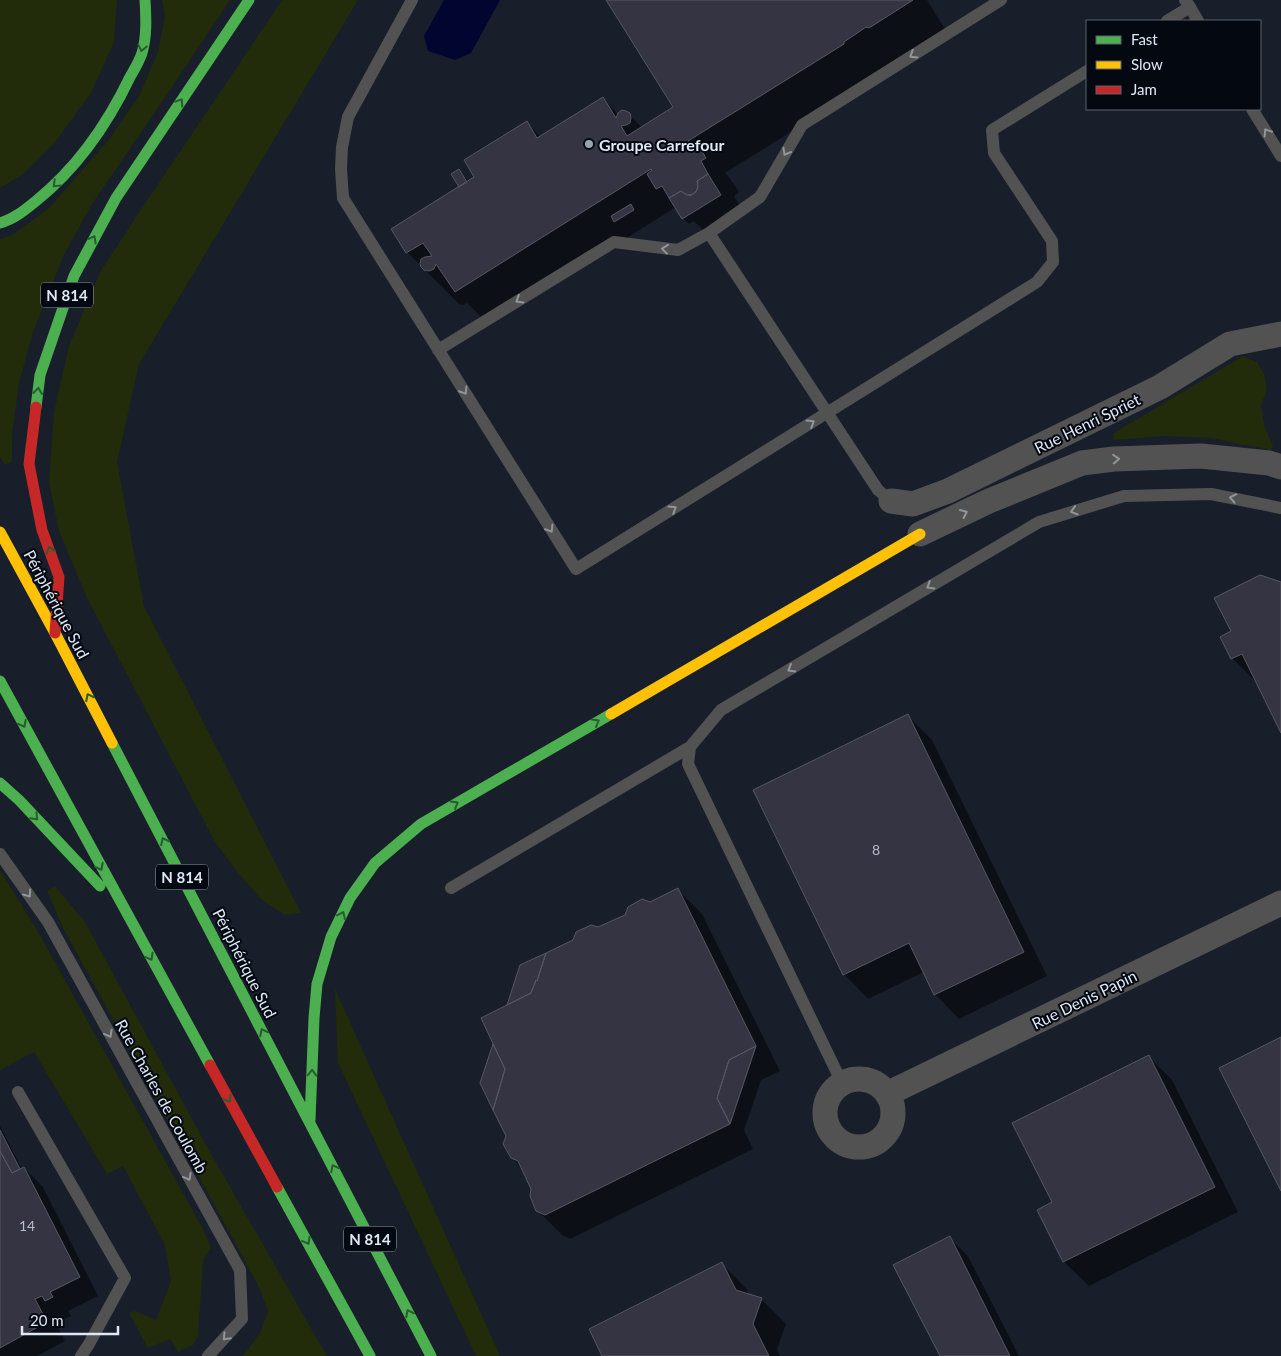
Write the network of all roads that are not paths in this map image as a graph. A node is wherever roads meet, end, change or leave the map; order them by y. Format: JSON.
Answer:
{"nodes":[{"id":1,"x":145,"y":0,"type":"edge"},
{"id":2,"x":249,"y":0,"type":"edge"},
{"id":3,"x":412,"y":0,"type":"edge"},
{"id":4,"x":1001,"y":0,"type":"edge"},
{"id":5,"x":1187,"y":4,"type":"edge"},
{"id":6,"x":982,"y":5,"type":"edge"},
{"id":7,"x":1168,"y":20,"type":"edge"},
{"id":8,"x":1197,"y":20,"type":"edge"},
{"id":9,"x":1086,"y":72,"type":"edge"},
{"id":10,"x":1253,"y":110,"type":"edge"},
{"id":11,"x":1281,"y":156,"type":"edge"},
{"id":12,"x":0,"y":223,"type":"edge"},
{"id":13,"x":709,"y":233,"type":"junction"},
{"id":14,"x":1281,"y":334,"type":"edge"},
{"id":15,"x":438,"y":350,"type":"junction"},
{"id":16,"x":828,"y":412,"type":"junction"},
{"id":17,"x":1281,"y":467,"type":"edge"},
{"id":18,"x":891,"y":501,"type":"joint"},
{"id":19,"x":1281,"y":508,"type":"edge"},
{"id":20,"x":0,"y":532,"type":"edge"},
{"id":21,"x":920,"y":534,"type":"joint"},
{"id":22,"x":55,"y":632,"type":"junction"},
{"id":23,"x":0,"y":681,"type":"edge"},
{"id":24,"x":690,"y":747,"type":"junction"},
{"id":25,"x":0,"y":783,"type":"edge"},
{"id":26,"x":0,"y":854,"type":"edge"},
{"id":27,"x":451,"y":888,"type":"dead end"},
{"id":28,"x":1281,"y":903,"type":"edge"},
{"id":29,"x":126,"y":914,"type":"junction"},
{"id":30,"x":842,"y":1083,"type":"junction"},
{"id":31,"x":18,"y":1092,"type":"dead end"},
{"id":32,"x":887,"y":1094,"type":"junction"},
{"id":33,"x":310,"y":1122,"type":"junction"},
{"id":34,"x":81,"y":1356,"type":"edge"},
{"id":35,"x":208,"y":1356,"type":"edge"},
{"id":36,"x":370,"y":1356,"type":"edge"},
{"id":37,"x":431,"y":1356,"type":"edge"}],
"edges":[{"from":1,"to":12,"type":"highway","one_way":true},
{"from":22,"to":2,"type":"highway","number":"N 814","one_way":true},
{"from":3,"to":15,"type":"lane"},
{"from":4,"to":6,"type":"lane"},
{"from":5,"to":7,"type":"lane"},
{"from":5,"to":8,"type":"lane"},
{"from":6,"to":13,"type":"lane","one_way":true},
{"from":9,"to":16,"type":"lane"},
{"from":11,"to":10,"type":"lane","one_way":true},
{"from":13,"to":15,"type":"lane","one_way":true},
{"from":13,"to":16,"type":"lane"},
{"from":14,"to":18,"type":"street","name":"Rue Henri Spriet"},
{"from":15,"to":16,"type":"lane","one_way":true},
{"from":16,"to":18,"type":"lane"},
{"from":21,"to":17,"type":"street","name":"Rue Henri Spriet","one_way":true},
{"from":19,"to":24,"type":"lane","one_way":true},
{"from":20,"to":22,"type":"highway","name":"Périphérique Sud","number":"N 814"},
{"from":33,"to":21,"type":"highway","one_way":true},
{"from":33,"to":22,"type":"highway","name":"Périphérique Sud","number":"N 814","one_way":true},
{"from":23,"to":29,"type":"highway","one_way":true},
{"from":24,"to":27,"type":"lane"},
{"from":24,"to":30,"type":"lane"},
{"from":25,"to":29,"type":"highway","one_way":true},
{"from":26,"to":35,"type":"lane","name":"Rue Charles de Coulomb","one_way":true},
{"from":28,"to":32,"type":"street","name":"Rue Denis Papin"},
{"from":29,"to":36,"type":"highway","one_way":true},
{"from":30,"to":32,"type":"street"},
{"from":30,"to":32,"type":"street"},
{"from":31,"to":34,"type":"lane"},
{"from":37,"to":33,"type":"highway","name":"Périphérique Sud","number":"N 814","one_way":true}]}
